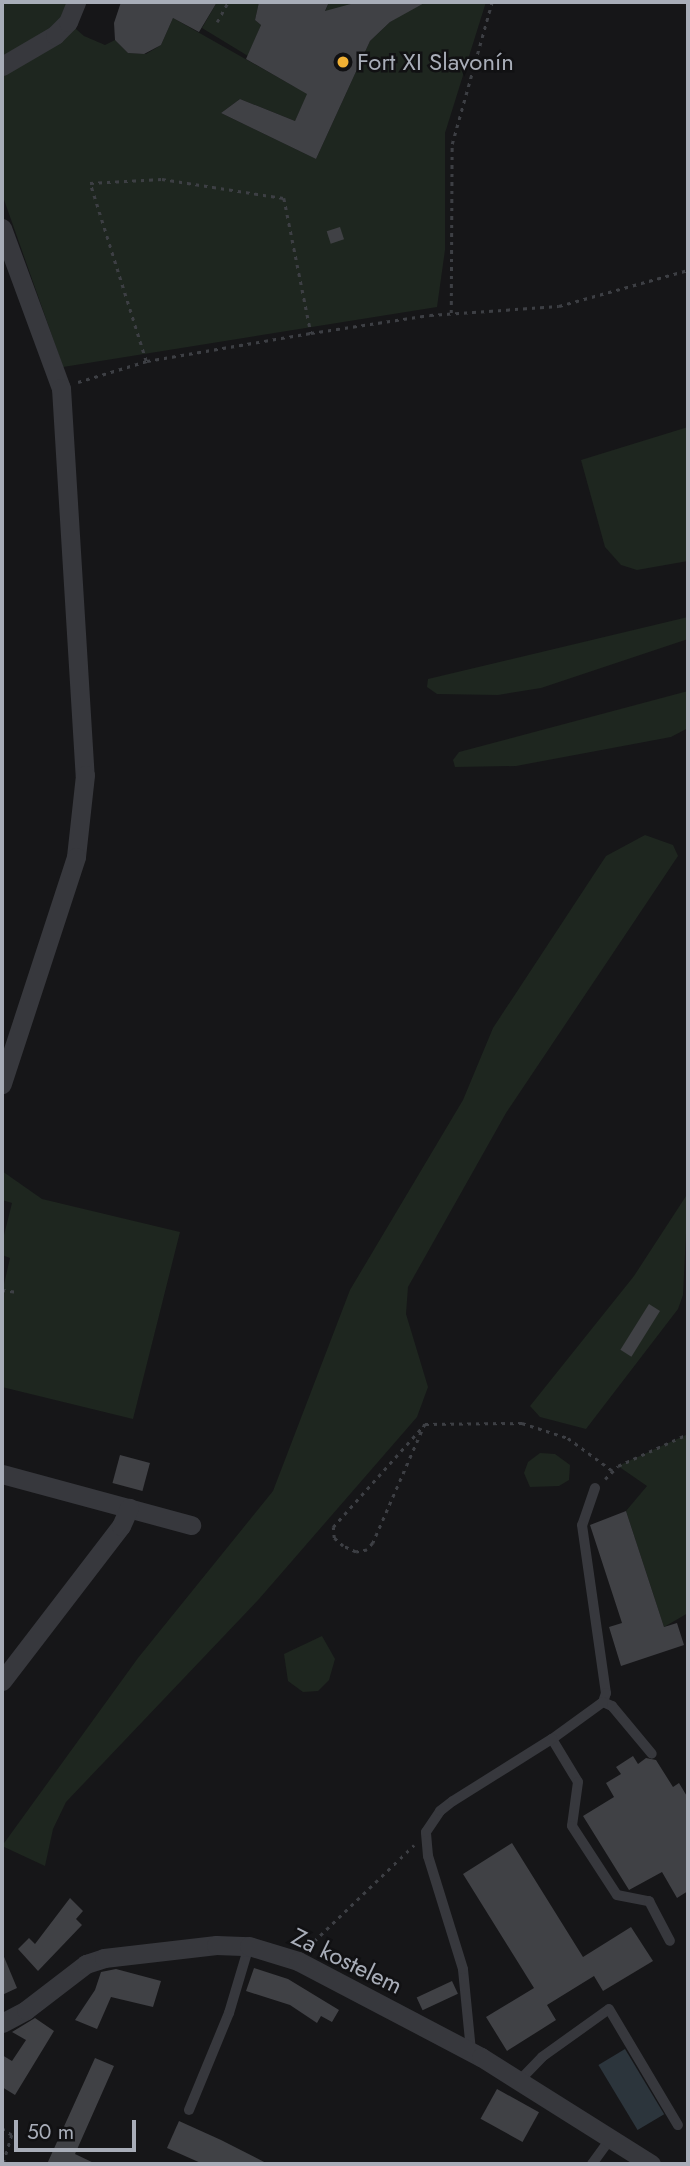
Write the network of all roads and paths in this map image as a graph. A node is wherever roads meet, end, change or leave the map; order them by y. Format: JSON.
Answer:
{"nodes":[{"id":1,"x":76,"y":2,"type":"edge"},
{"id":2,"x":228,"y":2,"type":"edge"},
{"id":3,"x":492,"y":2,"type":"edge"},
{"id":4,"x":217,"y":23,"type":"dead end"},
{"id":5,"x":2,"y":66,"type":"edge"},
{"id":6,"x":2,"y":228,"type":"edge"},
{"id":7,"x":688,"y":270,"type":"edge"},
{"id":8,"x":451,"y":313,"type":"junction"},
{"id":9,"x":311,"y":333,"type":"junction"},
{"id":10,"x":147,"y":361,"type":"junction"},
{"id":11,"x":61,"y":388,"type":"junction"},
{"id":12,"x":2,"y":1084,"type":"edge"},
{"id":13,"x":2,"y":1290,"type":"edge"},
{"id":14,"x":18,"y":1292,"type":"dead end"},
{"id":15,"x":425,"y":1424,"type":"junction"},
{"id":16,"x":688,"y":1434,"type":"edge"},
{"id":17,"x":613,"y":1471,"type":"junction"},
{"id":18,"x":2,"y":1474,"type":"edge"},
{"id":19,"x":595,"y":1488,"type":"joint"},
{"id":20,"x":129,"y":1508,"type":"junction"},
{"id":21,"x":191,"y":1525,"type":"dead end"},
{"id":22,"x":2,"y":1681,"type":"edge"},
{"id":23,"x":603,"y":1702,"type":"junction"},
{"id":24,"x":552,"y":1739,"type":"junction"},
{"id":25,"x":652,"y":1754,"type":"dead end"},
{"id":26,"x":426,"y":1832,"type":"junction"},
{"id":27,"x":670,"y":1941,"type":"dead end"},
{"id":28,"x":249,"y":1946,"type":"junction"},
{"id":29,"x":298,"y":1961,"type":"junction"},
{"id":30,"x":2,"y":2023,"type":"edge"},
{"id":31,"x":471,"y":2052,"type":"junction"},
{"id":32,"x":520,"y":2080,"type":"junction"},
{"id":33,"x":189,"y":2110,"type":"dead end"},
{"id":34,"x":678,"y":2125,"type":"dead end"},
{"id":35,"x":2,"y":2128,"type":"edge"},
{"id":36,"x":611,"y":2138,"type":"junction"},
{"id":37,"x":3,"y":2164,"type":"edge"},
{"id":38,"x":592,"y":2164,"type":"edge"},
{"id":39,"x":651,"y":2164,"type":"edge"}],
"edges":[{"from":1,"to":5,"type":"street"},
{"from":2,"to":4,"type":"path"},
{"from":3,"to":8,"type":"path"},
{"from":6,"to":11,"type":"street"},
{"from":7,"to":8,"type":"path"},
{"from":8,"to":9,"type":"path"},
{"from":9,"to":10,"type":"path"},
{"from":9,"to":10,"type":"path"},
{"from":10,"to":11,"type":"path"},
{"from":11,"to":12,"type":"street"},
{"from":13,"to":14,"type":"path"},
{"from":15,"to":15,"type":"path"},
{"from":15,"to":17,"type":"path"},
{"from":16,"to":17,"type":"path"},
{"from":17,"to":19,"type":"path"},
{"from":18,"to":20,"type":"street"},
{"from":19,"to":23,"type":"lane"},
{"from":20,"to":21,"type":"street"},
{"from":20,"to":22,"type":"street"},
{"from":23,"to":24,"type":"lane"},
{"from":23,"to":25,"type":"lane"},
{"from":24,"to":26,"type":"lane"},
{"from":24,"to":27,"type":"lane"},
{"from":26,"to":29,"type":"path"},
{"from":26,"to":31,"type":"lane"},
{"from":28,"to":29,"type":"street","name":"Za kostelem"},
{"from":28,"to":30,"type":"street","name":"Za kostelem"},
{"from":28,"to":33,"type":"lane"},
{"from":29,"to":31,"type":"street","name":"Za kostelem"},
{"from":31,"to":32,"type":"street","name":"Za kostelem"},
{"from":32,"to":34,"type":"lane"},
{"from":32,"to":36,"type":"street","name":"Za kostelem"},
{"from":35,"to":37,"type":"path"},
{"from":36,"to":38,"type":"lane"},
{"from":36,"to":39,"type":"street","name":"Za kostelem"}]}
